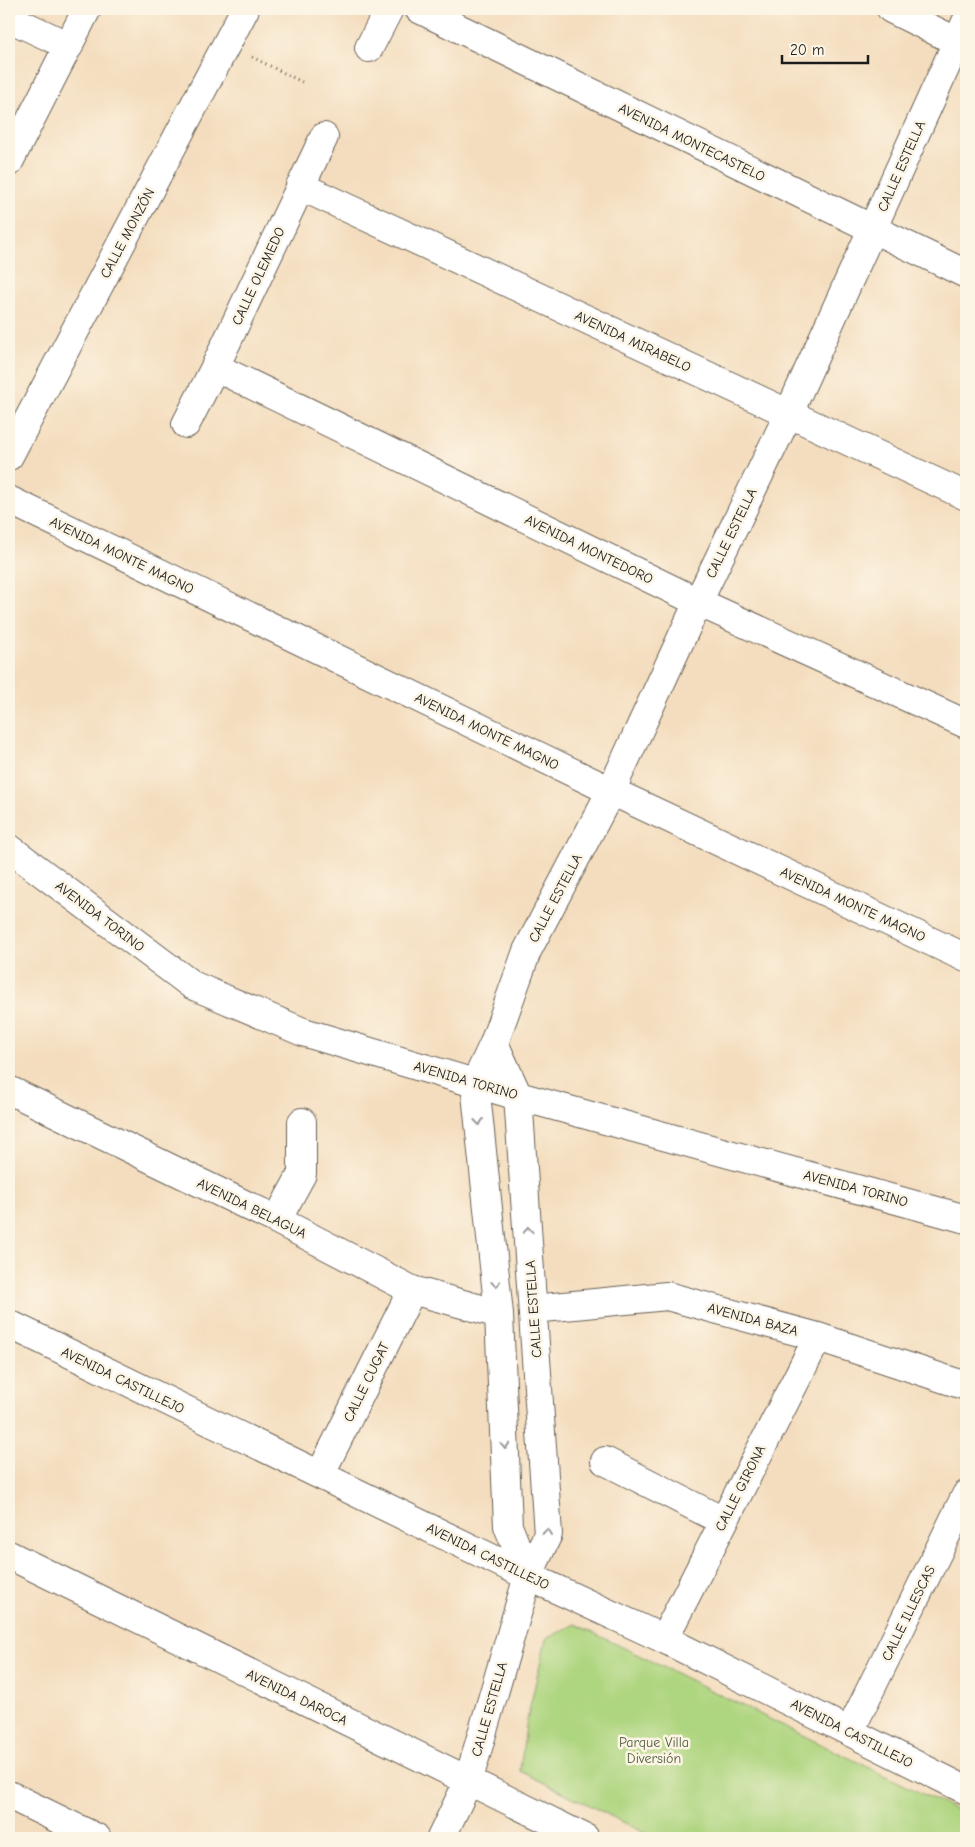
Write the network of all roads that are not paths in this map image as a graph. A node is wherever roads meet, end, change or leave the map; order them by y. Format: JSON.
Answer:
{"nodes":[{"id":1,"x":87,"y":9,"type":"edge"},
{"id":2,"x":245,"y":9,"type":"edge"},
{"id":3,"x":389,"y":9,"type":"edge"},
{"id":4,"x":419,"y":9,"type":"edge"},
{"id":5,"x":891,"y":9,"type":"edge"},
{"id":6,"x":9,"y":18,"type":"edge"},
{"id":7,"x":963,"y":36,"type":"edge"},
{"id":8,"x":69,"y":46,"type":"junction"},
{"id":9,"x":369,"y":48,"type":"dead end"},
{"id":10,"x":324,"y":137,"type":"dead end"},
{"id":11,"x":9,"y":162,"type":"edge"},
{"id":12,"x":300,"y":186,"type":"junction"},
{"id":13,"x":872,"y":229,"type":"junction"},
{"id":14,"x":966,"y":274,"type":"edge"},
{"id":15,"x":215,"y":367,"type":"junction"},
{"id":16,"x":789,"y":413,"type":"junction"},
{"id":17,"x":186,"y":424,"type":"dead end"},
{"id":18,"x":9,"y":456,"type":"edge"},
{"id":19,"x":966,"y":496,"type":"edge"},
{"id":20,"x":9,"y":500,"type":"edge"},
{"id":21,"x":698,"y":602,"type":"junction"},
{"id":22,"x":966,"y":724,"type":"edge"},
{"id":23,"x":612,"y":791,"type":"junction"},
{"id":24,"x":9,"y":848,"type":"edge"},
{"id":25,"x":966,"y":958,"type":"edge"},
{"id":26,"x":494,"y":1043,"type":"junction"},
{"id":27,"x":475,"y":1084,"type":"junction"},
{"id":28,"x":9,"y":1090,"type":"edge"},
{"id":29,"x":518,"y":1096,"type":"junction"},
{"id":30,"x":302,"y":1122,"type":"dead end"},
{"id":31,"x":966,"y":1218,"type":"edge"},
{"id":32,"x":276,"y":1220,"type":"junction"},
{"id":33,"x":412,"y":1290,"type":"junction"},
{"id":34,"x":533,"y":1308,"type":"junction"},
{"id":35,"x":499,"y":1314,"type":"junction"},
{"id":36,"x":9,"y":1324,"type":"edge"},
{"id":37,"x":818,"y":1337,"type":"junction"},
{"id":38,"x":966,"y":1386,"type":"edge"},
{"id":39,"x":605,"y":1462,"type":"dead end"},
{"id":40,"x":320,"y":1475,"type":"junction"},
{"id":41,"x":966,"y":1495,"type":"edge"},
{"id":42,"x":723,"y":1521,"type":"junction"},
{"id":43,"x":9,"y":1555,"type":"edge"},
{"id":44,"x":528,"y":1576,"type":"junction"},
{"id":45,"x":664,"y":1639,"type":"junction"},
{"id":46,"x":850,"y":1731,"type":"junction"},
{"id":47,"x":468,"y":1782,"type":"junction"},
{"id":48,"x":966,"y":1790,"type":"edge"},
{"id":49,"x":9,"y":1795,"type":"edge"},
{"id":50,"x":97,"y":1838,"type":"edge"},
{"id":51,"x":441,"y":1838,"type":"edge"},
{"id":52,"x":585,"y":1838,"type":"edge"}],
"edges":[{"from":1,"to":8,"type":"street"},
{"from":2,"to":18,"type":"street","name":"CALLE MONZÓN"},
{"from":3,"to":9,"type":"street"},
{"from":4,"to":13,"type":"street","name":"AVENIDA MONTECASTELO"},
{"from":5,"to":7,"type":"street"},
{"from":6,"to":8,"type":"street"},
{"from":7,"to":13,"type":"street","name":"CALLE ESTELLA"},
{"from":8,"to":11,"type":"street"},
{"from":10,"to":12,"type":"street","name":"CALLE OLEMEDO"},
{"from":12,"to":15,"type":"street","name":"CALLE OLEMEDO"},
{"from":12,"to":16,"type":"street","name":"AVENIDA MIRABELO"},
{"from":13,"to":14,"type":"street","name":"AVENIDA MONTECASTELO"},
{"from":13,"to":16,"type":"street","name":"CALLE ESTELLA"},
{"from":15,"to":17,"type":"street","name":"CALLE OLEMEDO"},
{"from":15,"to":21,"type":"street","name":"AVENIDA MONTEDORO"},
{"from":16,"to":19,"type":"street","name":"AVENIDA MIRABELO"},
{"from":16,"to":21,"type":"street","name":"CALLE ESTELLA"},
{"from":20,"to":23,"type":"street","name":"AVENIDA MONTE MAGNO"},
{"from":21,"to":22,"type":"street","name":"AVENIDA MONTEDORO"},
{"from":21,"to":23,"type":"street","name":"CALLE ESTELLA"},
{"from":23,"to":25,"type":"street","name":"AVENIDA MONTE MAGNO"},
{"from":23,"to":26,"type":"street","name":"CALLE ESTELLA"},
{"from":24,"to":27,"type":"street","name":"AVENIDA TORINO"},
{"from":26,"to":27,"type":"street","name":"CALLE ESTELLA"},
{"from":26,"to":29,"type":"street","name":"CALLE ESTELLA"},
{"from":27,"to":29,"type":"street","name":"AVENIDA TORINO"},
{"from":27,"to":35,"type":"street","one_way":true},
{"from":28,"to":32,"type":"street","name":"AVENIDA BELAGUA"},
{"from":29,"to":31,"type":"street","name":"AVENIDA TORINO"},
{"from":34,"to":29,"type":"street","name":"CALLE ESTELLA","one_way":true},
{"from":30,"to":32,"type":"street"},
{"from":32,"to":33,"type":"street","name":"AVENIDA BELAGUA"},
{"from":33,"to":35,"type":"street","name":"AVENIDA BELAGUA"},
{"from":33,"to":40,"type":"street","name":"CALLE CUGAT"},
{"from":34,"to":37,"type":"street","name":"AVENIDA BAZA"},
{"from":44,"to":34,"type":"street","name":"CALLE ESTELLA","one_way":true},
{"from":35,"to":44,"type":"street","one_way":true},
{"from":36,"to":40,"type":"street","name":"AVENIDA CASTILLEJO"},
{"from":37,"to":38,"type":"street","name":"AVENIDA BAZA"},
{"from":37,"to":42,"type":"street","name":"CALLE GIRONA"},
{"from":39,"to":42,"type":"street"},
{"from":40,"to":44,"type":"street","name":"AVENIDA CASTILLEJO"},
{"from":41,"to":46,"type":"street","name":"CALLE ILLESCAS"},
{"from":42,"to":45,"type":"street","name":"CALLE GIRONA"},
{"from":43,"to":47,"type":"street","name":"AVENIDA DAROCA"},
{"from":44,"to":45,"type":"street","name":"AVENIDA CASTILLEJO"},
{"from":44,"to":47,"type":"street","name":"CALLE ESTELLA"},
{"from":45,"to":46,"type":"street","name":"AVENIDA CASTILLEJO"},
{"from":46,"to":48,"type":"street","name":"AVENIDA CASTILLEJO"},
{"from":47,"to":51,"type":"street","name":"CALLE ESTELLA"},
{"from":47,"to":52,"type":"street","name":"AVENIDA DAROCA"},
{"from":49,"to":50,"type":"street"}]}
